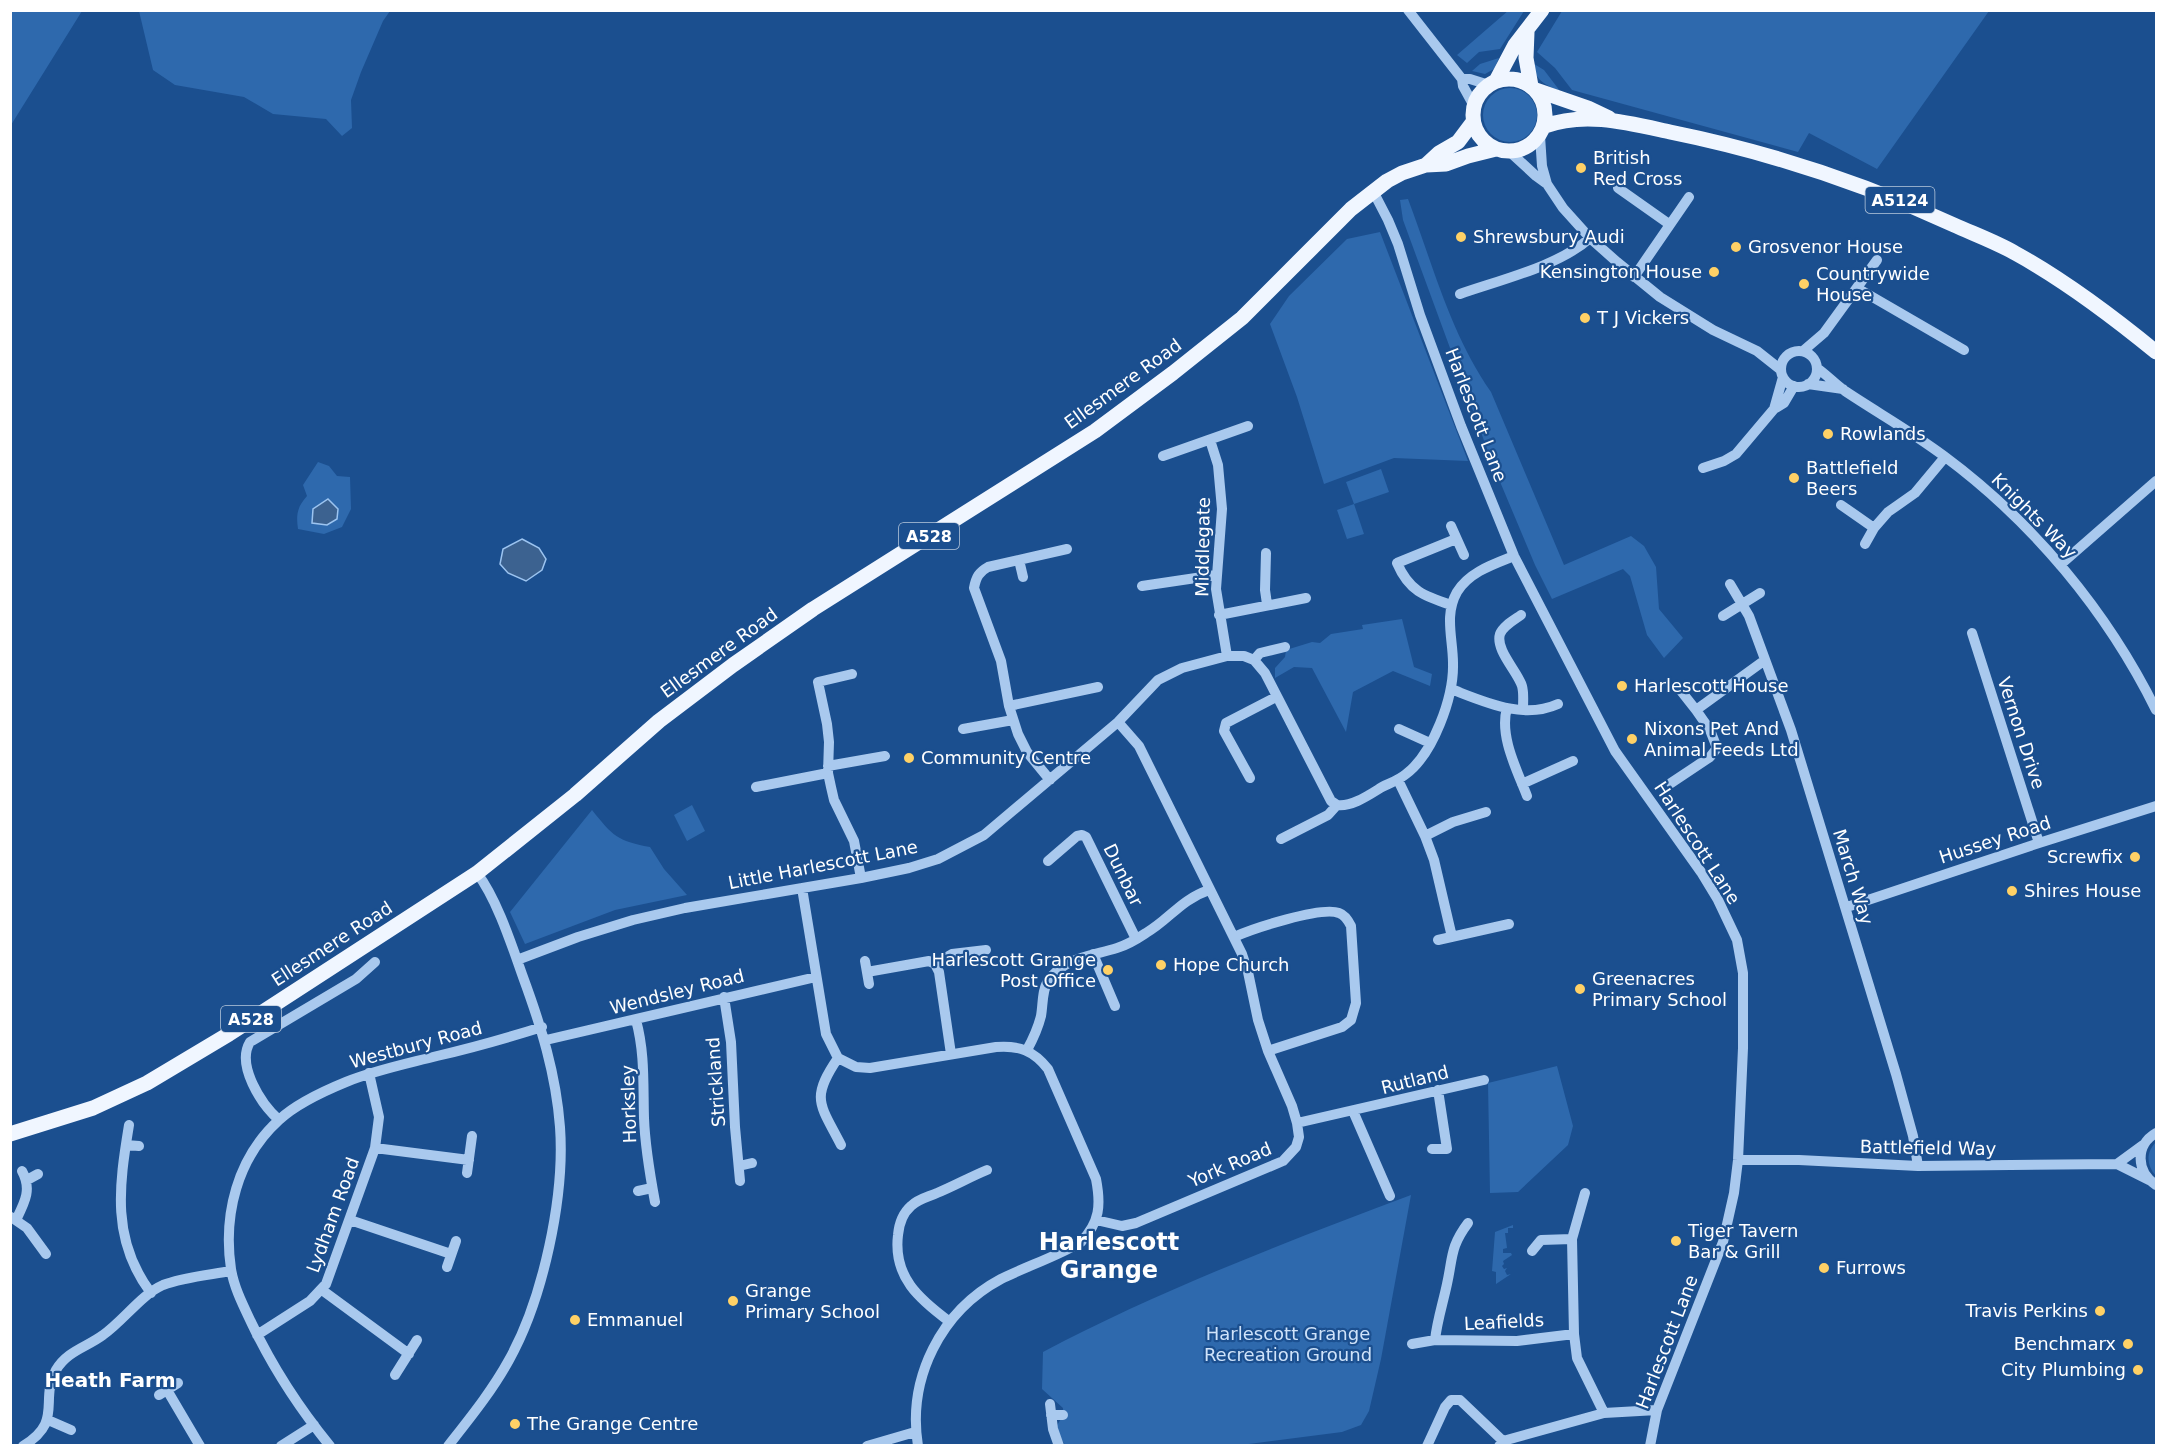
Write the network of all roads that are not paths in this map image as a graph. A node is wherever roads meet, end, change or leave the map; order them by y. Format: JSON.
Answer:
{"nodes":[{"id":1,"x":1408,"y":10,"type":"edge"},
{"id":2,"x":1542,"y":10,"type":"edge"},
{"id":3,"x":1527,"y":32,"type":"junction"},
{"id":4,"x":1462,"y":79,"type":"junction"},
{"id":5,"x":1493,"y":83,"type":"junction"},
{"id":6,"x":1534,"y":88,"type":"junction"},
{"id":7,"x":1474,"y":114,"type":"junction"},
{"id":8,"x":1612,"y":120,"type":"junction"},
{"id":9,"x":1542,"y":131,"type":"junction"},
{"id":10,"x":1503,"y":151,"type":"junction"},
{"id":11,"x":1426,"y":165,"type":"junction"},
{"id":12,"x":1547,"y":184,"type":"junction"},
{"id":13,"x":1618,"y":188,"type":"dead end"},
{"id":14,"x":1373,"y":191,"type":"junction"},
{"id":15,"x":1689,"y":197,"type":"dead end"},
{"id":16,"x":1669,"y":225,"type":"junction"},
{"id":17,"x":1590,"y":238,"type":"junction"},
{"id":18,"x":1877,"y":260,"type":"dead end"},
{"id":19,"x":1634,"y":276,"type":"junction"},
{"id":20,"x":1857,"y":288,"type":"junction"},
{"id":21,"x":1460,"y":294,"type":"dead end"},
{"id":22,"x":1964,"y":350,"type":"dead end"},
{"id":23,"x":1757,"y":351,"type":"junction"},
{"id":24,"x":2157,"y":352,"type":"edge"},
{"id":25,"x":1807,"y":354,"type":"junction"},
{"id":26,"x":1786,"y":355,"type":"junction"},
{"id":27,"x":1817,"y":368,"type":"junction"},
{"id":28,"x":1782,"y":373,"type":"junction"},
{"id":29,"x":1808,"y":384,"type":"junction"},
{"id":30,"x":1794,"y":386,"type":"junction"},
{"id":31,"x":1843,"y":389,"type":"junction"},
{"id":32,"x":1774,"y":409,"type":"junction"},
{"id":33,"x":1248,"y":426,"type":"dead end"},
{"id":34,"x":1210,"y":440,"type":"junction"},
{"id":35,"x":1163,"y":456,"type":"dead end"},
{"id":36,"x":1946,"y":457,"type":"junction"},
{"id":37,"x":1704,"y":468,"type":"dead end"},
{"id":38,"x":2157,"y":481,"type":"edge"},
{"id":39,"x":1840,"y":505,"type":"dead end"},
{"id":40,"x":1451,"y":526,"type":"dead end"},
{"id":41,"x":1874,"y":528,"type":"junction"},
{"id":42,"x":1456,"y":538,"type":"junction"},
{"id":43,"x":1865,"y":544,"type":"dead end"},
{"id":44,"x":1067,"y":549,"type":"dead end"},
{"id":45,"x":1266,"y":553,"type":"dead end"},
{"id":46,"x":1464,"y":555,"type":"dead end"},
{"id":47,"x":1514,"y":556,"type":"junction"},
{"id":48,"x":1019,"y":560,"type":"junction"},
{"id":49,"x":2060,"y":565,"type":"junction"},
{"id":50,"x":1216,"y":575,"type":"junction"},
{"id":51,"x":1023,"y":577,"type":"dead end"},
{"id":52,"x":1730,"y":584,"type":"dead end"},
{"id":53,"x":1142,"y":586,"type":"dead end"},
{"id":54,"x":1760,"y":593,"type":"dead end"},
{"id":55,"x":1306,"y":598,"type":"dead end"},
{"id":56,"x":1742,"y":603,"type":"junction"},
{"id":57,"x":1268,"y":604,"type":"junction"},
{"id":58,"x":1451,"y":606,"type":"junction"},
{"id":59,"x":1219,"y":615,"type":"junction"},
{"id":60,"x":1521,"y":615,"type":"dead end"},
{"id":61,"x":1723,"y":616,"type":"dead end"},
{"id":62,"x":1972,"y":633,"type":"dead end"},
{"id":63,"x":1285,"y":647,"type":"dead end"},
{"id":64,"x":1227,"y":656,"type":"junction"},
{"id":65,"x":1254,"y":660,"type":"junction"},
{"id":66,"x":1765,"y":660,"type":"junction"},
{"id":67,"x":852,"y":674,"type":"dead end"},
{"id":68,"x":1098,"y":687,"type":"dead end"},
{"id":69,"x":1451,"y":689,"type":"junction"},
{"id":70,"x":1681,"y":691,"type":"dead end"},
{"id":71,"x":1276,"y":697,"type":"junction"},
{"id":72,"x":1558,"y":704,"type":"dead end"},
{"id":73,"x":1009,"y":706,"type":"junction"},
{"id":74,"x":1506,"y":708,"type":"junction"},
{"id":75,"x":1523,"y":709,"type":"junction"},
{"id":76,"x":1696,"y":710,"type":"junction"},
{"id":77,"x":2157,"y":710,"type":"edge"},
{"id":78,"x":1013,"y":720,"type":"junction"},
{"id":79,"x":1118,"y":722,"type":"junction"},
{"id":80,"x":963,"y":729,"type":"dead end"},
{"id":81,"x":1399,"y":729,"type":"dead end"},
{"id":82,"x":1430,"y":743,"type":"junction"},
{"id":83,"x":885,"y":756,"type":"dead end"},
{"id":84,"x":1573,"y":761,"type":"dead end"},
{"id":85,"x":1256,"y":765,"type":"dead end"},
{"id":86,"x":828,"y":770,"type":"junction"},
{"id":87,"x":1050,"y":780,"type":"junction"},
{"id":88,"x":1398,"y":780,"type":"junction"},
{"id":89,"x":1671,"y":783,"type":"dead end"},
{"id":90,"x":1522,"y":784,"type":"junction"},
{"id":91,"x":756,"y":787,"type":"dead end"},
{"id":92,"x":1527,"y":796,"type":"dead end"},
{"id":93,"x":1337,"y":805,"type":"junction"},
{"id":94,"x":2156,"y":807,"type":"edge"},
{"id":95,"x":1486,"y":812,"type":"dead end"},
{"id":96,"x":1284,"y":824,"type":"dead end"},
{"id":97,"x":1425,"y":836,"type":"junction"},
{"id":98,"x":2039,"y":843,"type":"junction"},
{"id":99,"x":1048,"y":861,"type":"dead end"},
{"id":100,"x":477,"y":873,"type":"junction"},
{"id":101,"x":861,"y":878,"type":"junction"},
{"id":102,"x":802,"y":888,"type":"junction"},
{"id":103,"x":1209,"y":890,"type":"junction"},
{"id":104,"x":1847,"y":907,"type":"junction"},
{"id":105,"x":1509,"y":924,"type":"dead end"},
{"id":106,"x":1234,"y":937,"type":"junction"},
{"id":107,"x":1452,"y":937,"type":"junction"},
{"id":108,"x":1136,"y":939,"type":"junction"},
{"id":109,"x":1437,"y":940,"type":"dead end"},
{"id":110,"x":986,"y":950,"type":"dead end"},
{"id":111,"x":1093,"y":954,"type":"junction"},
{"id":112,"x":517,"y":960,"type":"junction"},
{"id":113,"x":375,"y":962,"type":"dead end"},
{"id":114,"x":935,"y":964,"type":"junction"},
{"id":115,"x":816,"y":977,"type":"junction"},
{"id":116,"x":869,"y":984,"type":"dead end"},
{"id":117,"x":724,"y":997,"type":"junction"},
{"id":118,"x":1115,"y":1006,"type":"dead end"},
{"id":119,"x":636,"y":1020,"type":"junction"},
{"id":120,"x":542,"y":1027,"type":"junction"},
{"id":121,"x":546,"y":1040,"type":"junction"},
{"id":122,"x":1027,"y":1050,"type":"junction"},
{"id":123,"x":1268,"y":1051,"type":"junction"},
{"id":124,"x":951,"y":1054,"type":"junction"},
{"id":125,"x":838,"y":1058,"type":"junction"},
{"id":126,"x":369,"y":1074,"type":"junction"},
{"id":127,"x":1484,"y":1080,"type":"dead end"},
{"id":128,"x":1438,"y":1090,"type":"junction"},
{"id":129,"x":1353,"y":1111,"type":"junction"},
{"id":130,"x":279,"y":1120,"type":"junction"},
{"id":131,"x":1297,"y":1124,"type":"junction"},
{"id":132,"x":129,"y":1125,"type":"dead end"},
{"id":133,"x":2156,"y":1130,"type":"edge"},
{"id":134,"x":10,"y":1134,"type":"edge"},
{"id":135,"x":472,"y":1136,"type":"dead end"},
{"id":136,"x":126,"y":1145,"type":"junction"},
{"id":137,"x":841,"y":1145,"type":"dead end"},
{"id":138,"x":2143,"y":1145,"type":"junction"},
{"id":139,"x":139,"y":1146,"type":"dead end"},
{"id":140,"x":375,"y":1148,"type":"junction"},
{"id":141,"x":1432,"y":1149,"type":"dead end"},
{"id":142,"x":468,"y":1160,"type":"junction"},
{"id":143,"x":1738,"y":1160,"type":"junction"},
{"id":144,"x":752,"y":1163,"type":"dead end"},
{"id":145,"x":2117,"y":1164,"type":"junction"},
{"id":146,"x":739,"y":1166,"type":"junction"},
{"id":147,"x":1918,"y":1166,"type":"junction"},
{"id":148,"x":987,"y":1170,"type":"dead end"},
{"id":149,"x":467,"y":1173,"type":"dead end"},
{"id":150,"x":38,"y":1174,"type":"dead end"},
{"id":151,"x":740,"y":1180,"type":"dead end"},
{"id":152,"x":2153,"y":1183,"type":"edge"},
{"id":153,"x":652,"y":1188,"type":"junction"},
{"id":154,"x":638,"y":1191,"type":"dead end"},
{"id":155,"x":1585,"y":1193,"type":"dead end"},
{"id":156,"x":1390,"y":1196,"type":"dead end"},
{"id":157,"x":655,"y":1202,"type":"dead end"},
{"id":158,"x":13,"y":1219,"type":"edge"},
{"id":159,"x":350,"y":1220,"type":"junction"},
{"id":160,"x":1096,"y":1220,"type":"junction"},
{"id":161,"x":1468,"y":1223,"type":"dead end"},
{"id":162,"x":1572,"y":1239,"type":"junction"},
{"id":163,"x":456,"y":1241,"type":"dead end"},
{"id":164,"x":1532,"y":1251,"type":"dead end"},
{"id":165,"x":45,"y":1254,"type":"dead end"},
{"id":166,"x":451,"y":1254,"type":"junction"},
{"id":167,"x":447,"y":1267,"type":"dead end"},
{"id":168,"x":231,"y":1271,"type":"junction"},
{"id":169,"x":322,"y":1290,"type":"junction"},
{"id":170,"x":151,"y":1293,"type":"junction"},
{"id":171,"x":950,"y":1322,"type":"junction"},
{"id":172,"x":1574,"y":1334,"type":"junction"},
{"id":173,"x":257,"y":1335,"type":"junction"},
{"id":174,"x":417,"y":1340,"type":"dead end"},
{"id":175,"x":1435,"y":1340,"type":"junction"},
{"id":176,"x":1412,"y":1344,"type":"dead end"},
{"id":177,"x":409,"y":1354,"type":"junction"},
{"id":178,"x":395,"y":1375,"type":"dead end"},
{"id":179,"x":178,"y":1383,"type":"dead end"},
{"id":180,"x":1657,"y":1410,"type":"junction"},
{"id":181,"x":1604,"y":1413,"type":"junction"},
{"id":182,"x":1064,"y":1415,"type":"dead end"},
{"id":183,"x":48,"y":1420,"type":"junction"},
{"id":184,"x":314,"y":1425,"type":"junction"},
{"id":185,"x":71,"y":1430,"type":"dead end"},
{"id":186,"x":915,"y":1432,"type":"junction"},
{"id":187,"x":1501,"y":1443,"type":"edge"},
{"id":188,"x":23,"y":1446,"type":"edge"},
{"id":189,"x":200,"y":1446,"type":"edge"},
{"id":190,"x":281,"y":1446,"type":"edge"},
{"id":191,"x":330,"y":1446,"type":"edge"},
{"id":192,"x":448,"y":1446,"type":"edge"},
{"id":193,"x":867,"y":1446,"type":"edge"},
{"id":194,"x":918,"y":1446,"type":"edge"},
{"id":195,"x":1059,"y":1446,"type":"edge"},
{"id":196,"x":1427,"y":1446,"type":"edge"},
{"id":197,"x":1650,"y":1446,"type":"edge"}],
"edges":[{"from":1,"to":4,"type":"street"},
{"from":2,"to":3,"type":"main road"},
{"from":3,"to":5,"type":"main road"},
{"from":3,"to":6,"type":"main road"},
{"from":4,"to":5,"type":"street"},
{"from":4,"to":7,"type":"street"},
{"from":5,"to":6,"type":"main road"},
{"from":5,"to":7,"type":"main road"},
{"from":6,"to":8,"type":"main road","number":"A5124"},
{"from":6,"to":9,"type":"main road"},
{"from":7,"to":10,"type":"main road"},
{"from":7,"to":11,"type":"main road","name":"Ellesmere Road","number":"A528"},
{"from":8,"to":9,"type":"main road","number":"A5124"},
{"from":8,"to":24,"type":"main road","number":"A5124"},
{"from":9,"to":10,"type":"main road"},
{"from":9,"to":12,"type":"street"},
{"from":10,"to":11,"type":"main road","name":"Ellesmere Road","number":"A528"},
{"from":10,"to":12,"type":"street"},
{"from":11,"to":14,"type":"main road","name":"Ellesmere Road","number":"A528"},
{"from":12,"to":17,"type":"street"},
{"from":13,"to":16,"type":"street"},
{"from":14,"to":47,"type":"street","name":"Harlescott Lane"},
{"from":14,"to":100,"type":"main road","name":"Ellesmere Road","number":"A528"},
{"from":15,"to":16,"type":"street"},
{"from":16,"to":19,"type":"street"},
{"from":17,"to":19,"type":"street"},
{"from":17,"to":21,"type":"street"},
{"from":18,"to":20,"type":"street"},
{"from":19,"to":23,"type":"street"},
{"from":20,"to":22,"type":"street"},
{"from":20,"to":25,"type":"street"},
{"from":23,"to":26,"type":"street"},
{"from":23,"to":28,"type":"street"},
{"from":25,"to":26,"type":"street"},
{"from":25,"to":27,"type":"street","name":"Knights Way"},
{"from":26,"to":28,"type":"street"},
{"from":27,"to":29,"type":"street"},
{"from":27,"to":31,"type":"street","name":"Knights Way"},
{"from":28,"to":30,"type":"street"},
{"from":28,"to":32,"type":"street"},
{"from":29,"to":30,"type":"street","name":"Knights Way"},
{"from":29,"to":31,"type":"street","name":"Knights Way"},
{"from":30,"to":32,"type":"street"},
{"from":31,"to":36,"type":"street","name":"Knights Way"},
{"from":32,"to":37,"type":"street"},
{"from":33,"to":34,"type":"street"},
{"from":34,"to":35,"type":"street"},
{"from":34,"to":50,"type":"street","name":"Middlegate"},
{"from":36,"to":41,"type":"street"},
{"from":36,"to":49,"type":"street","name":"Knights Way"},
{"from":38,"to":49,"type":"street"},
{"from":39,"to":41,"type":"street"},
{"from":40,"to":42,"type":"street"},
{"from":41,"to":43,"type":"street"},
{"from":42,"to":46,"type":"street"},
{"from":42,"to":58,"type":"street"},
{"from":44,"to":48,"type":"street"},
{"from":45,"to":57,"type":"street"},
{"from":47,"to":58,"type":"street"},
{"from":47,"to":143,"type":"street","name":"Harlescott Lane"},
{"from":48,"to":51,"type":"street"},
{"from":48,"to":73,"type":"street"},
{"from":49,"to":77,"type":"street","name":"Knights Way"},
{"from":50,"to":53,"type":"street"},
{"from":50,"to":59,"type":"street","name":"Middlegate"},
{"from":52,"to":56,"type":"street","name":"March Way"},
{"from":54,"to":56,"type":"street"},
{"from":55,"to":57,"type":"street"},
{"from":56,"to":61,"type":"street"},
{"from":56,"to":66,"type":"street","name":"March Way"},
{"from":57,"to":59,"type":"street"},
{"from":58,"to":69,"type":"street"},
{"from":59,"to":64,"type":"street","name":"Middlegate"},
{"from":60,"to":75,"type":"street"},
{"from":62,"to":98,"type":"street","name":"Vernon Drive"},
{"from":63,"to":65,"type":"street"},
{"from":64,"to":65,"type":"street","name":"Little Harlescott Lane"},
{"from":64,"to":79,"type":"street","name":"Little Harlescott Lane"},
{"from":65,"to":71,"type":"street"},
{"from":66,"to":76,"type":"street"},
{"from":66,"to":104,"type":"street","name":"March Way"},
{"from":67,"to":86,"type":"street"},
{"from":68,"to":73,"type":"street"},
{"from":69,"to":74,"type":"street"},
{"from":69,"to":82,"type":"street"},
{"from":70,"to":76,"type":"street"},
{"from":71,"to":85,"type":"street"},
{"from":71,"to":93,"type":"street"},
{"from":72,"to":75,"type":"street"},
{"from":73,"to":78,"type":"street"},
{"from":74,"to":75,"type":"street"},
{"from":74,"to":90,"type":"street"},
{"from":76,"to":89,"type":"street"},
{"from":78,"to":80,"type":"street"},
{"from":78,"to":87,"type":"street"},
{"from":79,"to":87,"type":"street","name":"Little Harlescott Lane"},
{"from":79,"to":103,"type":"street","name":"York Road"},
{"from":81,"to":82,"type":"street"},
{"from":82,"to":88,"type":"street"},
{"from":83,"to":86,"type":"street"},
{"from":84,"to":90,"type":"street"},
{"from":86,"to":91,"type":"street"},
{"from":86,"to":101,"type":"street"},
{"from":87,"to":101,"type":"street","name":"Little Harlescott Lane"},
{"from":88,"to":93,"type":"street"},
{"from":88,"to":97,"type":"street"},
{"from":90,"to":92,"type":"street"},
{"from":93,"to":96,"type":"street"},
{"from":94,"to":98,"type":"street","name":"Hussey Road"},
{"from":95,"to":97,"type":"street"},
{"from":97,"to":107,"type":"street"},
{"from":98,"to":104,"type":"street","name":"Hussey Road"},
{"from":99,"to":108,"type":"street","name":"Dunbar"},
{"from":100,"to":112,"type":"street"},
{"from":100,"to":134,"type":"main road","name":"Ellesmere Road","number":"A528"},
{"from":101,"to":102,"type":"street","name":"Little Harlescott Lane"},
{"from":102,"to":112,"type":"street","name":"Little Harlescott Lane"},
{"from":102,"to":115,"type":"street"},
{"from":103,"to":106,"type":"street","name":"York Road"},
{"from":103,"to":108,"type":"street"},
{"from":104,"to":147,"type":"street","name":"March Way"},
{"from":105,"to":107,"type":"street"},
{"from":106,"to":123,"type":"street","name":"York Road"},
{"from":106,"to":123,"type":"street"},
{"from":107,"to":109,"type":"street"},
{"from":108,"to":111,"type":"street"},
{"from":110,"to":114,"type":"street"},
{"from":111,"to":118,"type":"street"},
{"from":111,"to":122,"type":"street"},
{"from":112,"to":120,"type":"street"},
{"from":113,"to":130,"type":"street"},
{"from":114,"to":116,"type":"street"},
{"from":114,"to":124,"type":"street"},
{"from":115,"to":117,"type":"street","name":"Wendsley Road"},
{"from":115,"to":125,"type":"street"},
{"from":117,"to":119,"type":"street","name":"Wendsley Road"},
{"from":117,"to":146,"type":"street","name":"Strickland"},
{"from":119,"to":121,"type":"street","name":"Wendsley Road"},
{"from":119,"to":153,"type":"street","name":"Horksley"},
{"from":120,"to":121,"type":"street"},
{"from":120,"to":126,"type":"street","name":"Westbury Road"},
{"from":121,"to":192,"type":"street"},
{"from":122,"to":124,"type":"street"},
{"from":122,"to":160,"type":"street"},
{"from":123,"to":131,"type":"street","name":"York Road"},
{"from":124,"to":125,"type":"street"},
{"from":125,"to":137,"type":"street"},
{"from":126,"to":130,"type":"street","name":"Westbury Road"},
{"from":126,"to":140,"type":"street","name":"Lydham Road"},
{"from":127,"to":128,"type":"street","name":"Rutland"},
{"from":128,"to":129,"type":"street","name":"Rutland"},
{"from":128,"to":141,"type":"street"},
{"from":129,"to":131,"type":"street","name":"Rutland"},
{"from":129,"to":156,"type":"street"},
{"from":130,"to":168,"type":"street","name":"Westbury Road"},
{"from":131,"to":160,"type":"street","name":"York Road"},
{"from":132,"to":136,"type":"street"},
{"from":133,"to":138,"type":"street"},
{"from":135,"to":142,"type":"street"},
{"from":136,"to":139,"type":"street"},
{"from":136,"to":170,"type":"street"},
{"from":138,"to":145,"type":"street"},
{"from":138,"to":152,"type":"street","name":"Battlefield Way"},
{"from":140,"to":142,"type":"street"},
{"from":140,"to":159,"type":"street","name":"Lydham Road"},
{"from":142,"to":149,"type":"street"},
{"from":143,"to":147,"type":"street","name":"Battlefield Way"},
{"from":143,"to":180,"type":"street","name":"Harlescott Lane"},
{"from":144,"to":146,"type":"street"},
{"from":145,"to":147,"type":"street","name":"Battlefield Way"},
{"from":145,"to":152,"type":"street","name":"Battlefield Way"},
{"from":146,"to":151,"type":"street","name":"Strickland"},
{"from":148,"to":171,"type":"street"},
{"from":150,"to":158,"type":"street"},
{"from":153,"to":154,"type":"street"},
{"from":153,"to":157,"type":"street","name":"Horksley"},
{"from":155,"to":162,"type":"street"},
{"from":158,"to":165,"type":"street"},
{"from":159,"to":166,"type":"street"},
{"from":159,"to":169,"type":"street","name":"Lydham Road"},
{"from":160,"to":171,"type":"street"},
{"from":161,"to":175,"type":"street","name":"Leafields"},
{"from":162,"to":164,"type":"street"},
{"from":162,"to":172,"type":"street"},
{"from":163,"to":166,"type":"street"},
{"from":166,"to":167,"type":"street"},
{"from":168,"to":170,"type":"street"},
{"from":168,"to":173,"type":"street","name":"Westbury Road"},
{"from":169,"to":173,"type":"street","name":"Lydham Road"},
{"from":169,"to":177,"type":"street"},
{"from":170,"to":183,"type":"street"},
{"from":171,"to":186,"type":"street"},
{"from":172,"to":175,"type":"street","name":"Leafields"},
{"from":172,"to":181,"type":"street"},
{"from":173,"to":184,"type":"street","name":"Westbury Road"},
{"from":174,"to":177,"type":"street"},
{"from":175,"to":176,"type":"street","name":"Leafields"},
{"from":177,"to":178,"type":"street"},
{"from":179,"to":189,"type":"street"},
{"from":180,"to":181,"type":"street"},
{"from":180,"to":197,"type":"street","name":"Harlescott Lane"},
{"from":181,"to":187,"type":"street"},
{"from":182,"to":195,"type":"street"},
{"from":183,"to":185,"type":"street"},
{"from":183,"to":188,"type":"street"},
{"from":184,"to":190,"type":"street"},
{"from":184,"to":191,"type":"street","name":"Westbury Road"},
{"from":186,"to":193,"type":"street"},
{"from":186,"to":194,"type":"street"},
{"from":187,"to":196,"type":"street"}]}
